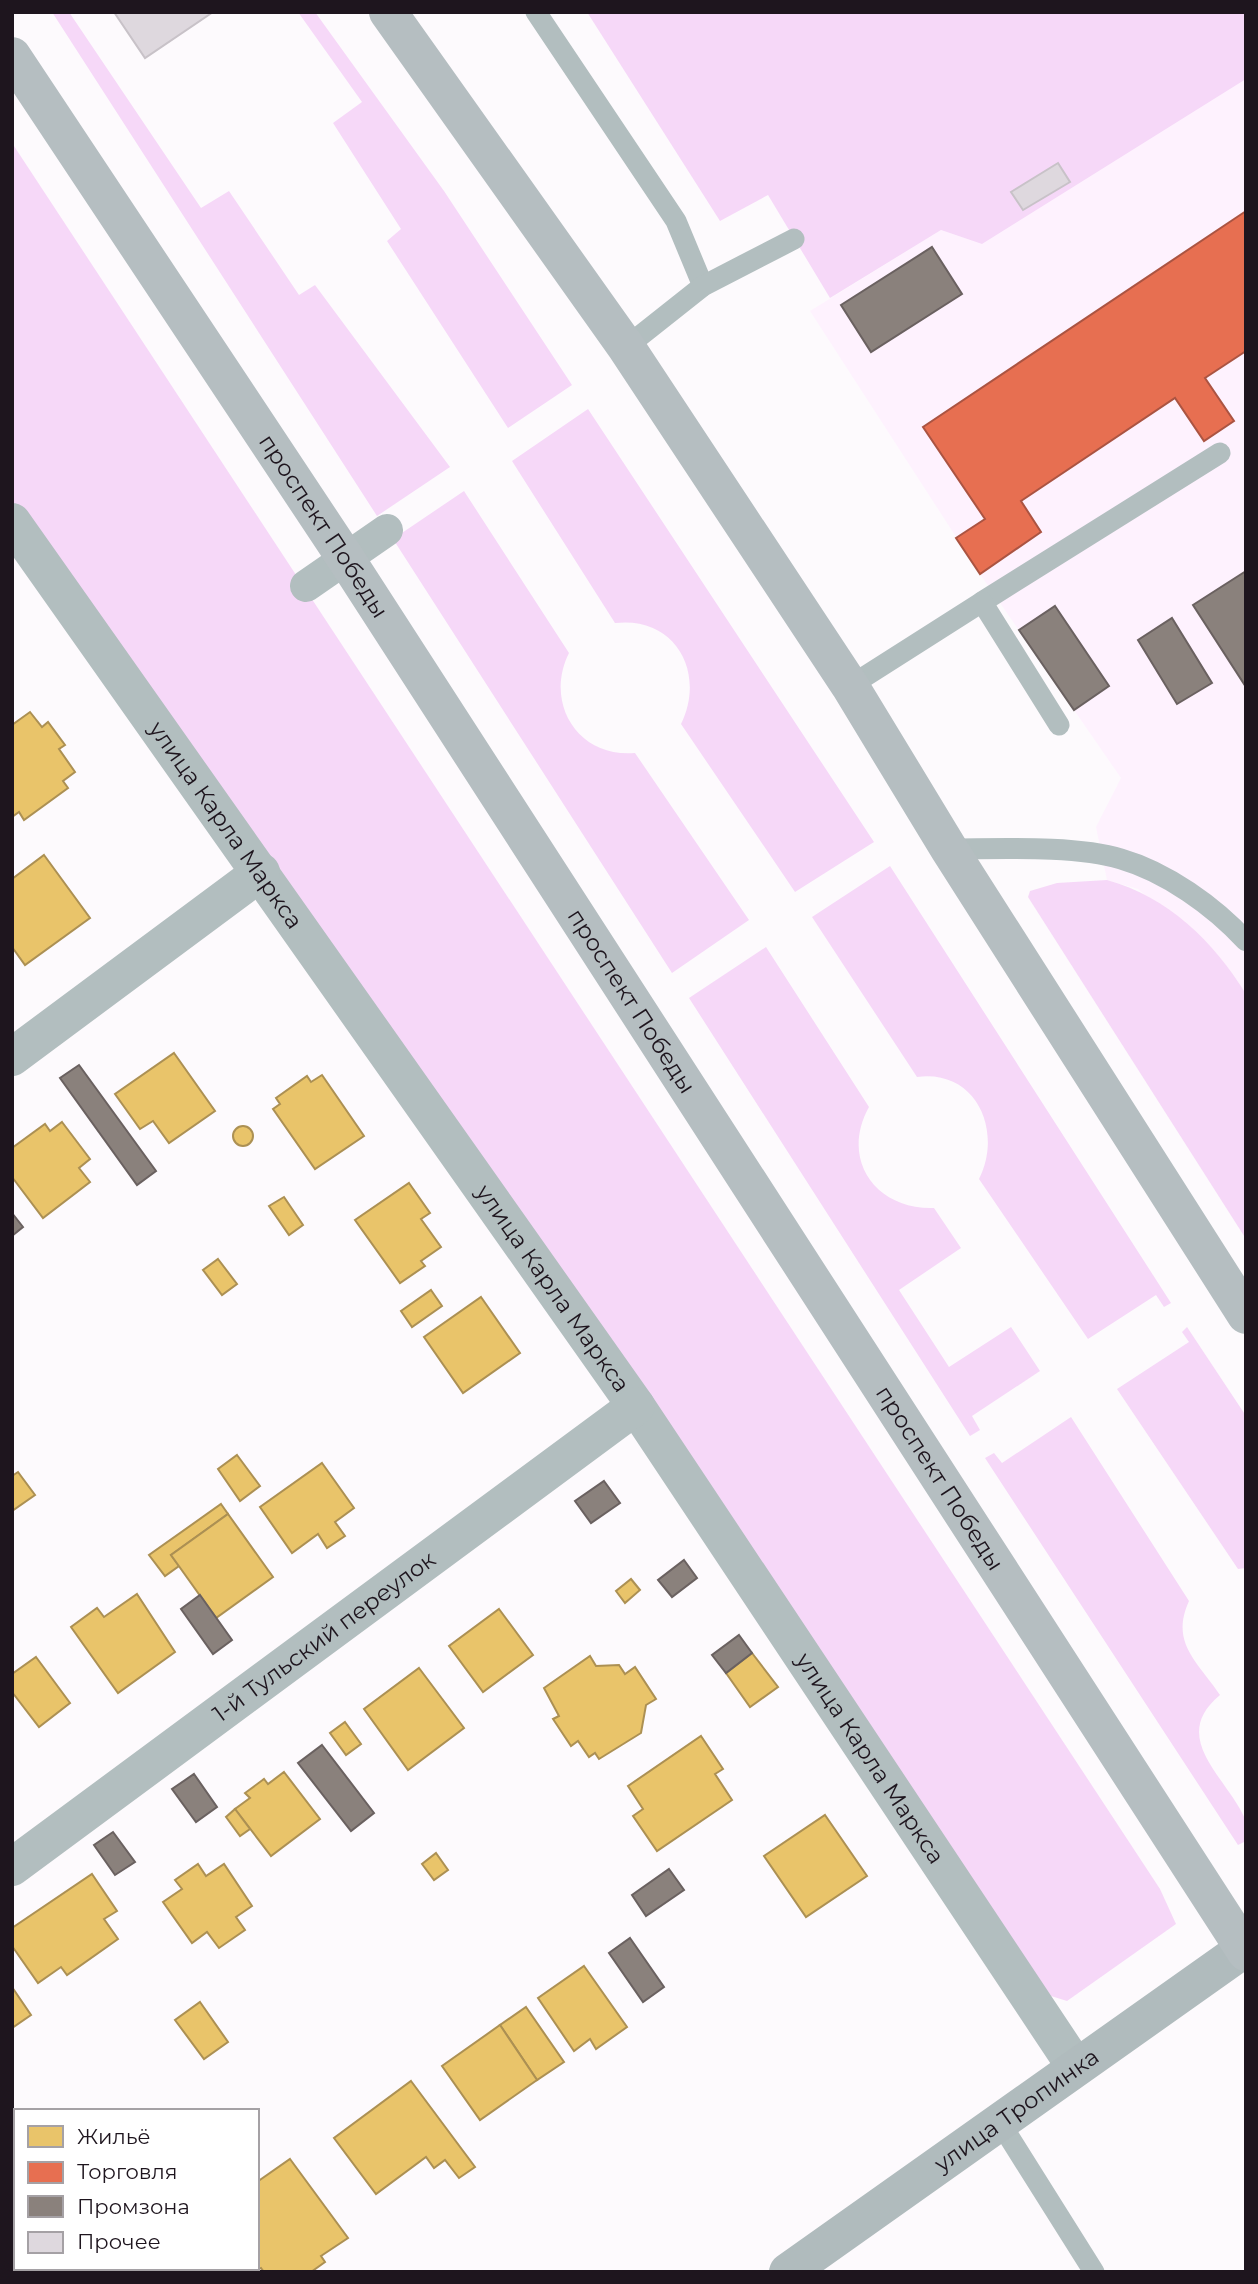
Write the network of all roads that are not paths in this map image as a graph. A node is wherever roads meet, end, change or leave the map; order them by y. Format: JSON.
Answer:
{"nodes":[{"id":1,"x":388,"y":12,"type":"edge"},
{"id":2,"x":536,"y":12,"type":"edge"},
{"id":3,"x":12,"y":55,"type":"edge"},
{"id":4,"x":794,"y":239,"type":"dead end"},
{"id":5,"x":703,"y":286,"type":"junction"},
{"id":6,"x":625,"y":347,"type":"junction"},
{"id":7,"x":1220,"y":453,"type":"dead end"},
{"id":8,"x":12,"y":522,"type":"edge"},
{"id":9,"x":387,"y":530,"type":"dead end"},
{"id":10,"x":346,"y":559,"type":"junction"},
{"id":11,"x":306,"y":586,"type":"dead end"},
{"id":12,"x":982,"y":602,"type":"junction"},
{"id":13,"x":850,"y":686,"type":"junction"},
{"id":14,"x":1059,"y":725,"type":"dead end"},
{"id":15,"x":949,"y":849,"type":"junction"},
{"id":16,"x":261,"y":872,"type":"junction"},
{"id":17,"x":1246,"y":941,"type":"edge"},
{"id":18,"x":12,"y":1057,"type":"edge"},
{"id":19,"x":1246,"y":1315,"type":"edge"},
{"id":20,"x":636,"y":1406,"type":"junction"},
{"id":21,"x":12,"y":1867,"type":"edge"},
{"id":22,"x":1245,"y":1951,"type":"edge"},
{"id":23,"x":1075,"y":2066,"type":"junction"},
{"id":24,"x":999,"y":2121,"type":"junction"},
{"id":25,"x":811,"y":2265,"type":"edge"},
{"id":26,"x":1094,"y":2272,"type":"edge"}],
"edges":[{"from":1,"to":6,"type":"main road"},
{"from":2,"to":5,"type":"lane"},
{"from":3,"to":10,"type":"main road","name":"проспект Победы"},
{"from":4,"to":5,"type":"lane"},
{"from":5,"to":6,"type":"lane"},
{"from":6,"to":13,"type":"main road"},
{"from":7,"to":12,"type":"lane"},
{"from":8,"to":16,"type":"street","name":"улица Карла Маркса"},
{"from":9,"to":10,"type":"street"},
{"from":10,"to":11,"type":"street"},
{"from":10,"to":22,"type":"main road","name":"проспект Победы"},
{"from":12,"to":13,"type":"lane"},
{"from":12,"to":14,"type":"lane"},
{"from":13,"to":15,"type":"main road"},
{"from":15,"to":17,"type":"lane"},
{"from":15,"to":19,"type":"main road"},
{"from":16,"to":18,"type":"street"},
{"from":16,"to":20,"type":"street","name":"улица Карла Маркса"},
{"from":20,"to":21,"type":"street","name":"1-й Тульский переулок"},
{"from":20,"to":23,"type":"street","name":"улица Карла Маркса"},
{"from":22,"to":23,"type":"main road","name":"улица Тропинка"},
{"from":23,"to":24,"type":"main road","name":"улица Тропинка"},
{"from":24,"to":25,"type":"main road","name":"улица Тропинка"},
{"from":24,"to":26,"type":"lane"}]}
